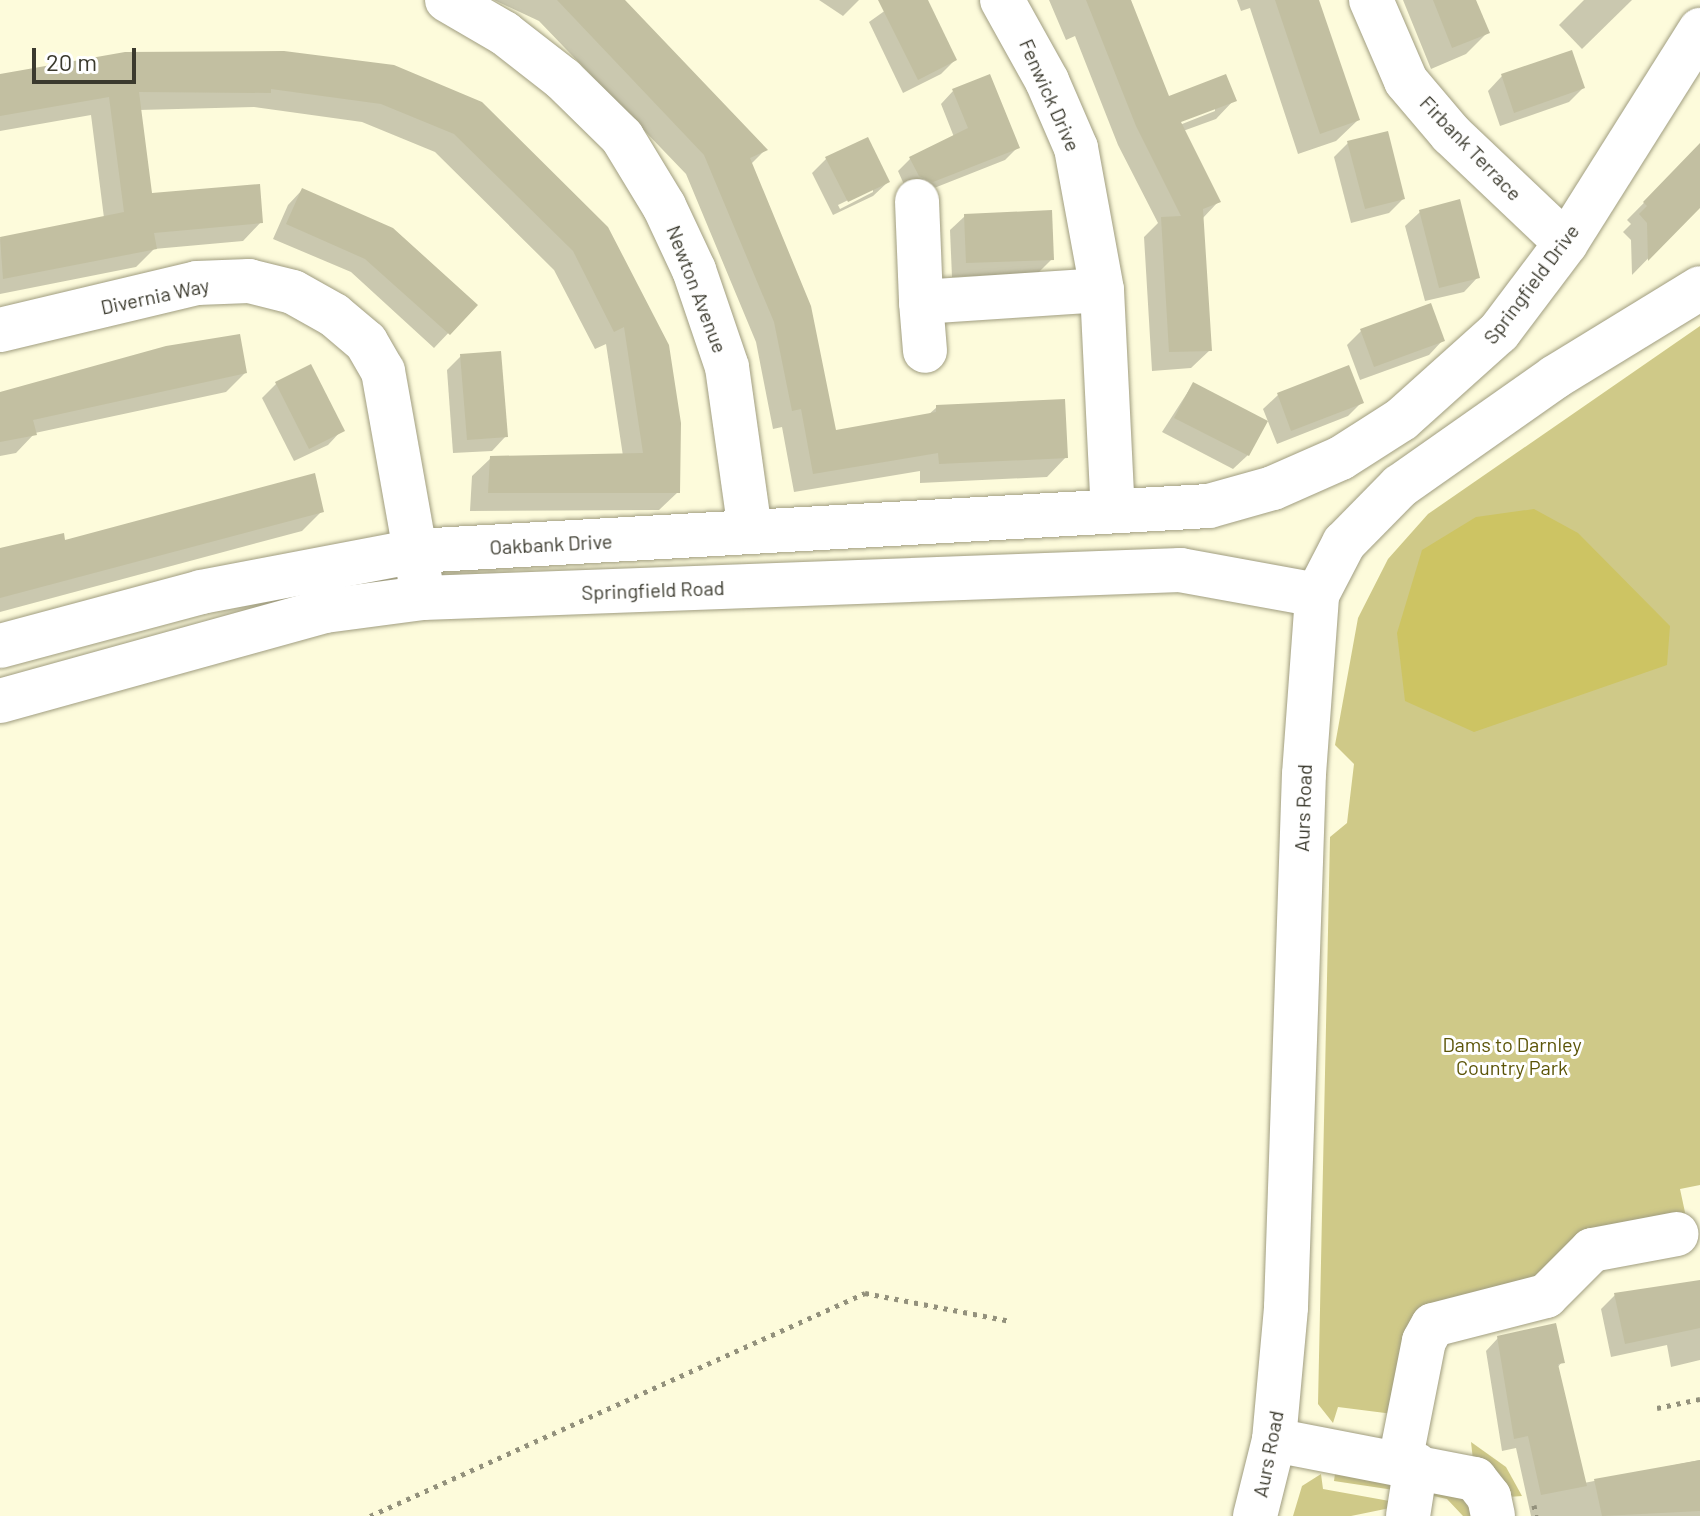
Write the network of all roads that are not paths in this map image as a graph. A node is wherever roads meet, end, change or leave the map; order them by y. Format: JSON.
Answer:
{"nodes":[{"id":1,"x":447,"y":0,"type":"edge"},
{"id":2,"x":1002,"y":0,"type":"edge"},
{"id":3,"x":1371,"y":0,"type":"edge"},
{"id":4,"x":1700,"y":30,"type":"edge"},
{"id":5,"x":917,"y":201,"type":"dead end"},
{"id":6,"x":1566,"y":243,"type":"junction"},
{"id":7,"x":1700,"y":288,"type":"edge"},
{"id":8,"x":1102,"y":290,"type":"junction"},
{"id":9,"x":921,"y":302,"type":"junction"},
{"id":10,"x":0,"y":330,"type":"edge"},
{"id":11,"x":925,"y":351,"type":"dead end"},
{"id":12,"x":1113,"y":511,"type":"junction"},
{"id":13,"x":750,"y":531,"type":"junction"},
{"id":14,"x":416,"y":551,"type":"junction"},
{"id":15,"x":1317,"y":595,"type":"junction"},
{"id":16,"x":423,"y":598,"type":"junction"},
{"id":17,"x":0,"y":646,"type":"edge"},
{"id":18,"x":0,"y":701,"type":"edge"},
{"id":19,"x":1677,"y":1234,"type":"dead end"},
{"id":20,"x":1274,"y":1440,"type":"junction"},
{"id":21,"x":1408,"y":1464,"type":"junction"},
{"id":22,"x":1255,"y":1516,"type":"edge"},
{"id":23,"x":1408,"y":1516,"type":"edge"},
{"id":24,"x":1493,"y":1516,"type":"edge"}],
"edges":[{"from":1,"to":13,"type":"street","name":"Newton Avenue"},
{"from":2,"to":8,"type":"street","name":"Fenwick Drive"},
{"from":3,"to":6,"type":"street","name":"Firbank Terrace"},
{"from":4,"to":6,"type":"street","name":"Springfield Drive"},
{"from":5,"to":9,"type":"street"},
{"from":6,"to":12,"type":"street","name":"Springfield Drive"},
{"from":7,"to":15,"type":"street","name":"Aurs Road"},
{"from":8,"to":9,"type":"street"},
{"from":8,"to":12,"type":"street","name":"Fenwick Drive"},
{"from":9,"to":11,"type":"street"},
{"from":10,"to":14,"type":"street","name":"Divernia Way"},
{"from":12,"to":13,"type":"street","name":"Oakbank Drive"},
{"from":13,"to":14,"type":"street","name":"Oakbank Drive"},
{"from":14,"to":16,"type":"street","name":"Divernia Way"},
{"from":14,"to":17,"type":"street","name":"Oakbank Drive"},
{"from":15,"to":16,"type":"street","name":"Springfield Road"},
{"from":15,"to":20,"type":"street","name":"Aurs Road"},
{"from":16,"to":18,"type":"street","name":"Springfield Road"},
{"from":19,"to":21,"type":"street"},
{"from":20,"to":21,"type":"street"},
{"from":20,"to":22,"type":"street","name":"Aurs Road"},
{"from":21,"to":23,"type":"street"},
{"from":21,"to":24,"type":"street"}]}
